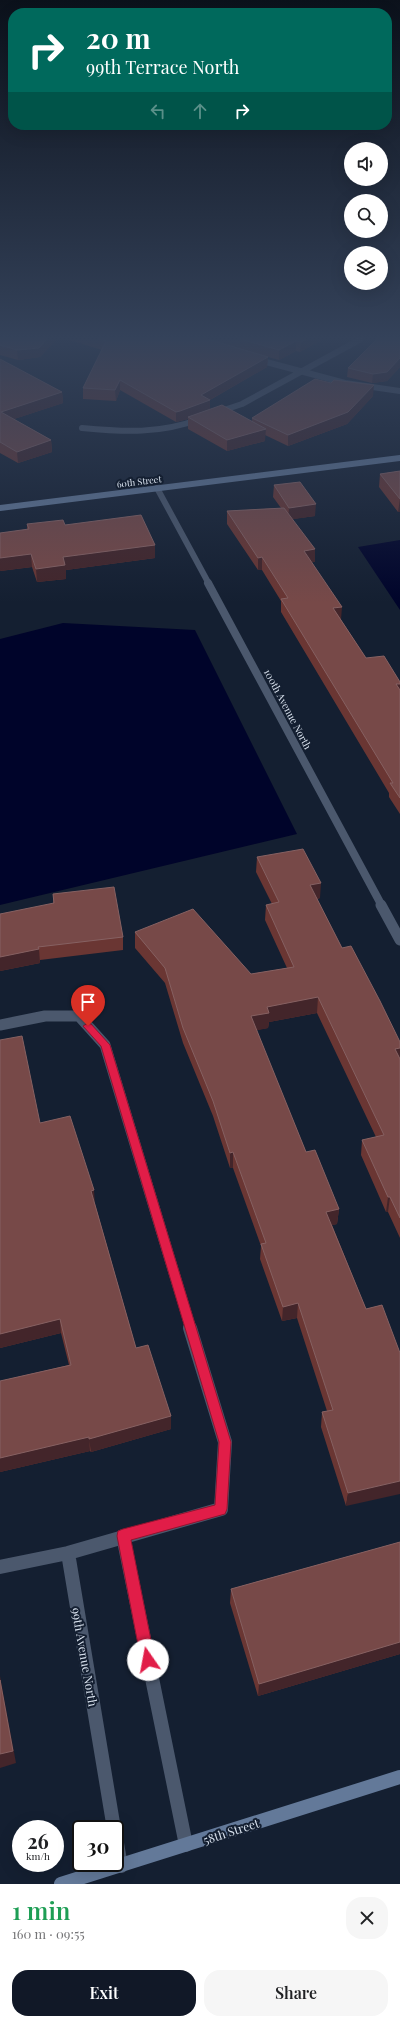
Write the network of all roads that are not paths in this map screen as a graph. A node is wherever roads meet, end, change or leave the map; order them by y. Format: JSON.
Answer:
{"nodes":[{"id":1,"x":173,"y":427,"type":"edge"},
{"id":2,"x":82,"y":428,"type":"dead end"},
{"id":3,"x":400,"y":458,"type":"edge"},
{"id":4,"x":157,"y":488,"type":"junction"},
{"id":5,"x":0,"y":508,"type":"edge"},
{"id":6,"x":400,"y":940,"type":"edge"},
{"id":7,"x":0,"y":1025,"type":"edge"},
{"id":8,"x":123,"y":1536,"type":"junction"},
{"id":9,"x":68,"y":1552,"type":"junction"},
{"id":10,"x":0,"y":1567,"type":"edge"},
{"id":11,"x":400,"y":1776,"type":"edge"},
{"id":12,"x":113,"y":1820,"type":"edge"},
{"id":13,"x":186,"y":1845,"type":"junction"},
{"id":14,"x":124,"y":1865,"type":"edge"},
{"id":15,"x":101,"y":1872,"type":"edge"},
{"id":16,"x":61,"y":1884,"type":"edge"}],
"edges":[{"from":1,"to":2,"type":"street"},
{"from":3,"to":4,"type":"street","name":"60th Street"},
{"from":4,"to":5,"type":"street","name":"60th Street"},
{"from":4,"to":6,"type":"street","name":"100th Avenue North"},
{"from":7,"to":8,"type":"street"},
{"from":8,"to":9,"type":"street"},
{"from":8,"to":13,"type":"street"},
{"from":9,"to":10,"type":"street"},
{"from":9,"to":12,"type":"street","name":"99th Avenue North"},
{"from":11,"to":13,"type":"street","name":"58th Street"},
{"from":13,"to":14,"type":"street","name":"58th Street"},
{"from":15,"to":16,"type":"street","name":"58th Street"}]}
